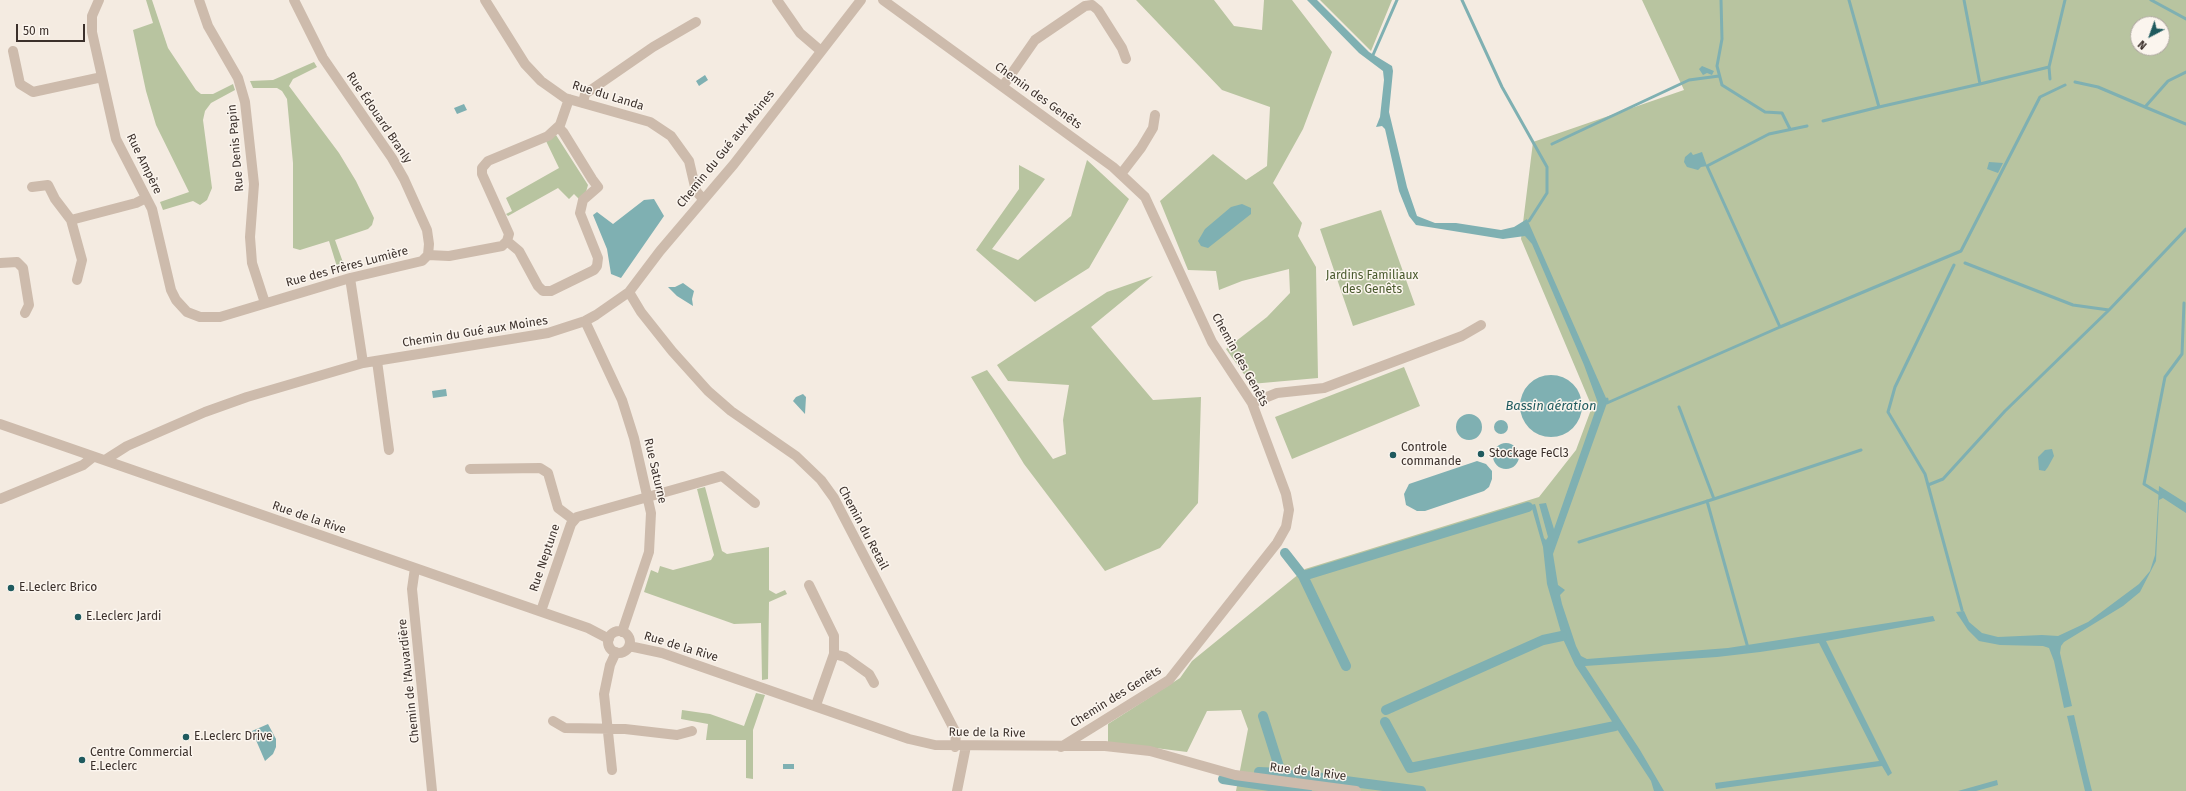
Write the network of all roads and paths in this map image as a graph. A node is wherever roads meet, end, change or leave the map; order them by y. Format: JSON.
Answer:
{"nodes":[{"id":1,"x":99,"y":0,"type":"edge"},
{"id":2,"x":199,"y":0,"type":"edge"},
{"id":3,"x":294,"y":0,"type":"edge"},
{"id":4,"x":485,"y":0,"type":"edge"},
{"id":5,"x":777,"y":0,"type":"edge"},
{"id":6,"x":861,"y":0,"type":"edge"},
{"id":7,"x":884,"y":0,"type":"edge"},
{"id":8,"x":696,"y":22,"type":"dead end"},
{"id":9,"x":12,"y":51,"type":"dead end"},
{"id":10,"x":821,"y":52,"type":"junction"},
{"id":11,"x":1126,"y":59,"type":"dead end"},
{"id":12,"x":102,"y":77,"type":"junction"},
{"id":13,"x":1003,"y":86,"type":"junction"},
{"id":14,"x":569,"y":99,"type":"junction"},
{"id":15,"x":583,"y":103,"type":"junction"},
{"id":16,"x":1155,"y":115,"type":"dead end"},
{"id":17,"x":558,"y":127,"type":"junction"},
{"id":18,"x":1121,"y":174,"type":"junction"},
{"id":19,"x":32,"y":187,"type":"dead end"},
{"id":20,"x":146,"y":198,"type":"junction"},
{"id":21,"x":703,"y":199,"type":"junction"},
{"id":22,"x":70,"y":220,"type":"junction"},
{"id":23,"x":507,"y":242,"type":"junction"},
{"id":24,"x":428,"y":255,"type":"junction"},
{"id":25,"x":0,"y":263,"type":"edge"},
{"id":26,"x":350,"y":278,"type":"junction"},
{"id":27,"x":77,"y":280,"type":"dead end"},
{"id":28,"x":629,"y":292,"type":"junction"},
{"id":29,"x":265,"y":303,"type":"junction"},
{"id":30,"x":188,"y":312,"type":"joint"},
{"id":31,"x":24,"y":313,"type":"dead end"},
{"id":32,"x":585,"y":321,"type":"junction"},
{"id":33,"x":1481,"y":325,"type":"dead end"},
{"id":34,"x":377,"y":361,"type":"junction"},
{"id":35,"x":363,"y":363,"type":"junction"},
{"id":36,"x":1252,"y":403,"type":"junction"},
{"id":37,"x":0,"y":424,"type":"edge"},
{"id":38,"x":389,"y":450,"type":"dead end"},
{"id":39,"x":94,"y":457,"type":"junction"},
{"id":40,"x":105,"y":460,"type":"junction"},
{"id":41,"x":470,"y":470,"type":"dead end"},
{"id":42,"x":647,"y":496,"type":"junction"},
{"id":43,"x":0,"y":499,"type":"edge"},
{"id":44,"x":755,"y":503,"type":"dead end"},
{"id":45,"x":574,"y":520,"type":"junction"},
{"id":46,"x":415,"y":568,"type":"junction"},
{"id":47,"x":809,"y":585,"type":"dead end"},
{"id":48,"x":541,"y":611,"type":"junction"},
{"id":49,"x":622,"y":632,"type":"junction"},
{"id":50,"x":609,"y":639,"type":"junction"},
{"id":51,"x":629,"y":646,"type":"junction"},
{"id":52,"x":616,"y":652,"type":"junction"},
{"id":53,"x":834,"y":654,"type":"junction"},
{"id":54,"x":874,"y":683,"type":"dead end"},
{"id":55,"x":816,"y":705,"type":"junction"},
{"id":56,"x":553,"y":721,"type":"dead end"},
{"id":57,"x":608,"y":728,"type":"junction"},
{"id":58,"x":692,"y":731,"type":"dead end"},
{"id":59,"x":966,"y":746,"type":"junction"},
{"id":60,"x":955,"y":747,"type":"junction"},
{"id":61,"x":1060,"y":747,"type":"junction"},
{"id":62,"x":612,"y":770,"type":"dead end"},
{"id":63,"x":432,"y":791,"type":"edge"},
{"id":64,"x":957,"y":791,"type":"edge"},
{"id":65,"x":1356,"y":791,"type":"edge"}],
"edges":[{"from":1,"to":12,"type":"street","name":"Rue Ampère"},
{"from":2,"to":29,"type":"street","name":"Rue Denis Papin"},
{"from":3,"to":24,"type":"street","name":"Rue Édouard Branly"},
{"from":4,"to":14,"type":"street","name":"Rue du Landa"},
{"from":5,"to":10,"type":"street"},
{"from":6,"to":10,"type":"street","name":"Chemin du Gué aux Moines"},
{"from":7,"to":13,"type":"street","name":"Chemin des Genêts"},
{"from":8,"to":15,"type":"street"},
{"from":9,"to":12,"type":"street"},
{"from":10,"to":21,"type":"street","name":"Chemin du Gué aux Moines"},
{"from":11,"to":13,"type":"street"},
{"from":12,"to":20,"type":"street","name":"Rue Ampère"},
{"from":13,"to":18,"type":"street","name":"Chemin des Genêts"},
{"from":14,"to":15,"type":"street","name":"Rue du Landa"},
{"from":14,"to":17,"type":"street"},
{"from":15,"to":21,"type":"street","name":"Rue du Landa"},
{"from":16,"to":18,"type":"street"},
{"from":17,"to":23,"type":"street"},
{"from":17,"to":23,"type":"street"},
{"from":18,"to":36,"type":"street","name":"Chemin des Genêts"},
{"from":19,"to":22,"type":"street"},
{"from":20,"to":22,"type":"street"},
{"from":20,"to":30,"type":"street","name":"Rue Ampère"},
{"from":21,"to":28,"type":"street","name":"Chemin du Gué aux Moines"},
{"from":22,"to":27,"type":"street"},
{"from":23,"to":24,"type":"street","name":"Rue des Frères Lumière"},
{"from":24,"to":26,"type":"street","name":"Rue des Frères Lumière"},
{"from":25,"to":31,"type":"street"},
{"from":26,"to":29,"type":"street","name":"Rue des Frères Lumière"},
{"from":26,"to":35,"type":"street"},
{"from":28,"to":32,"type":"street","name":"Chemin du Gué aux Moines"},
{"from":28,"to":60,"type":"street","name":"Chemin du Retail"},
{"from":29,"to":30,"type":"street","name":"Rue des Frères Lumière"},
{"from":32,"to":34,"type":"street","name":"Chemin du Gué aux Moines"},
{"from":32,"to":42,"type":"street","name":"Rue Saturne"},
{"from":33,"to":36,"type":"street"},
{"from":34,"to":35,"type":"street","name":"Chemin du Gué aux Moines"},
{"from":34,"to":38,"type":"street"},
{"from":35,"to":40,"type":"street","name":"Chemin du Gué aux Moines"},
{"from":36,"to":61,"type":"street","name":"Chemin des Genêts"},
{"from":37,"to":39,"type":"street","name":"Rue de la Rive"},
{"from":39,"to":40,"type":"street","name":"Rue de la Rive"},
{"from":39,"to":43,"type":"street"},
{"from":40,"to":46,"type":"street","name":"Rue de la Rive"},
{"from":41,"to":45,"type":"street"},
{"from":42,"to":44,"type":"street","name":"Rue Neptune"},
{"from":42,"to":45,"type":"street","name":"Rue Neptune"},
{"from":42,"to":49,"type":"street","name":"Rue Saturne"},
{"from":45,"to":48,"type":"street","name":"Rue Neptune"},
{"from":46,"to":48,"type":"street","name":"Rue de la Rive"},
{"from":46,"to":63,"type":"street","name":"Chemin de l'Auvardière"},
{"from":47,"to":53,"type":"street"},
{"from":48,"to":50,"type":"street","name":"Rue de la Rive"},
{"from":49,"to":50,"type":"street"},
{"from":49,"to":51,"type":"street"},
{"from":50,"to":52,"type":"street"},
{"from":51,"to":52,"type":"street"},
{"from":51,"to":55,"type":"street","name":"Rue de la Rive"},
{"from":52,"to":57,"type":"street"},
{"from":53,"to":54,"type":"street"},
{"from":53,"to":55,"type":"street"},
{"from":55,"to":60,"type":"street","name":"Rue de la Rive"},
{"from":56,"to":57,"type":"street"},
{"from":57,"to":58,"type":"street"},
{"from":57,"to":62,"type":"street"},
{"from":59,"to":60,"type":"street","name":"Rue de la Rive"},
{"from":59,"to":61,"type":"street","name":"Rue de la Rive"},
{"from":59,"to":64,"type":"street"},
{"from":61,"to":65,"type":"street","name":"Rue de la Rive"}]}
